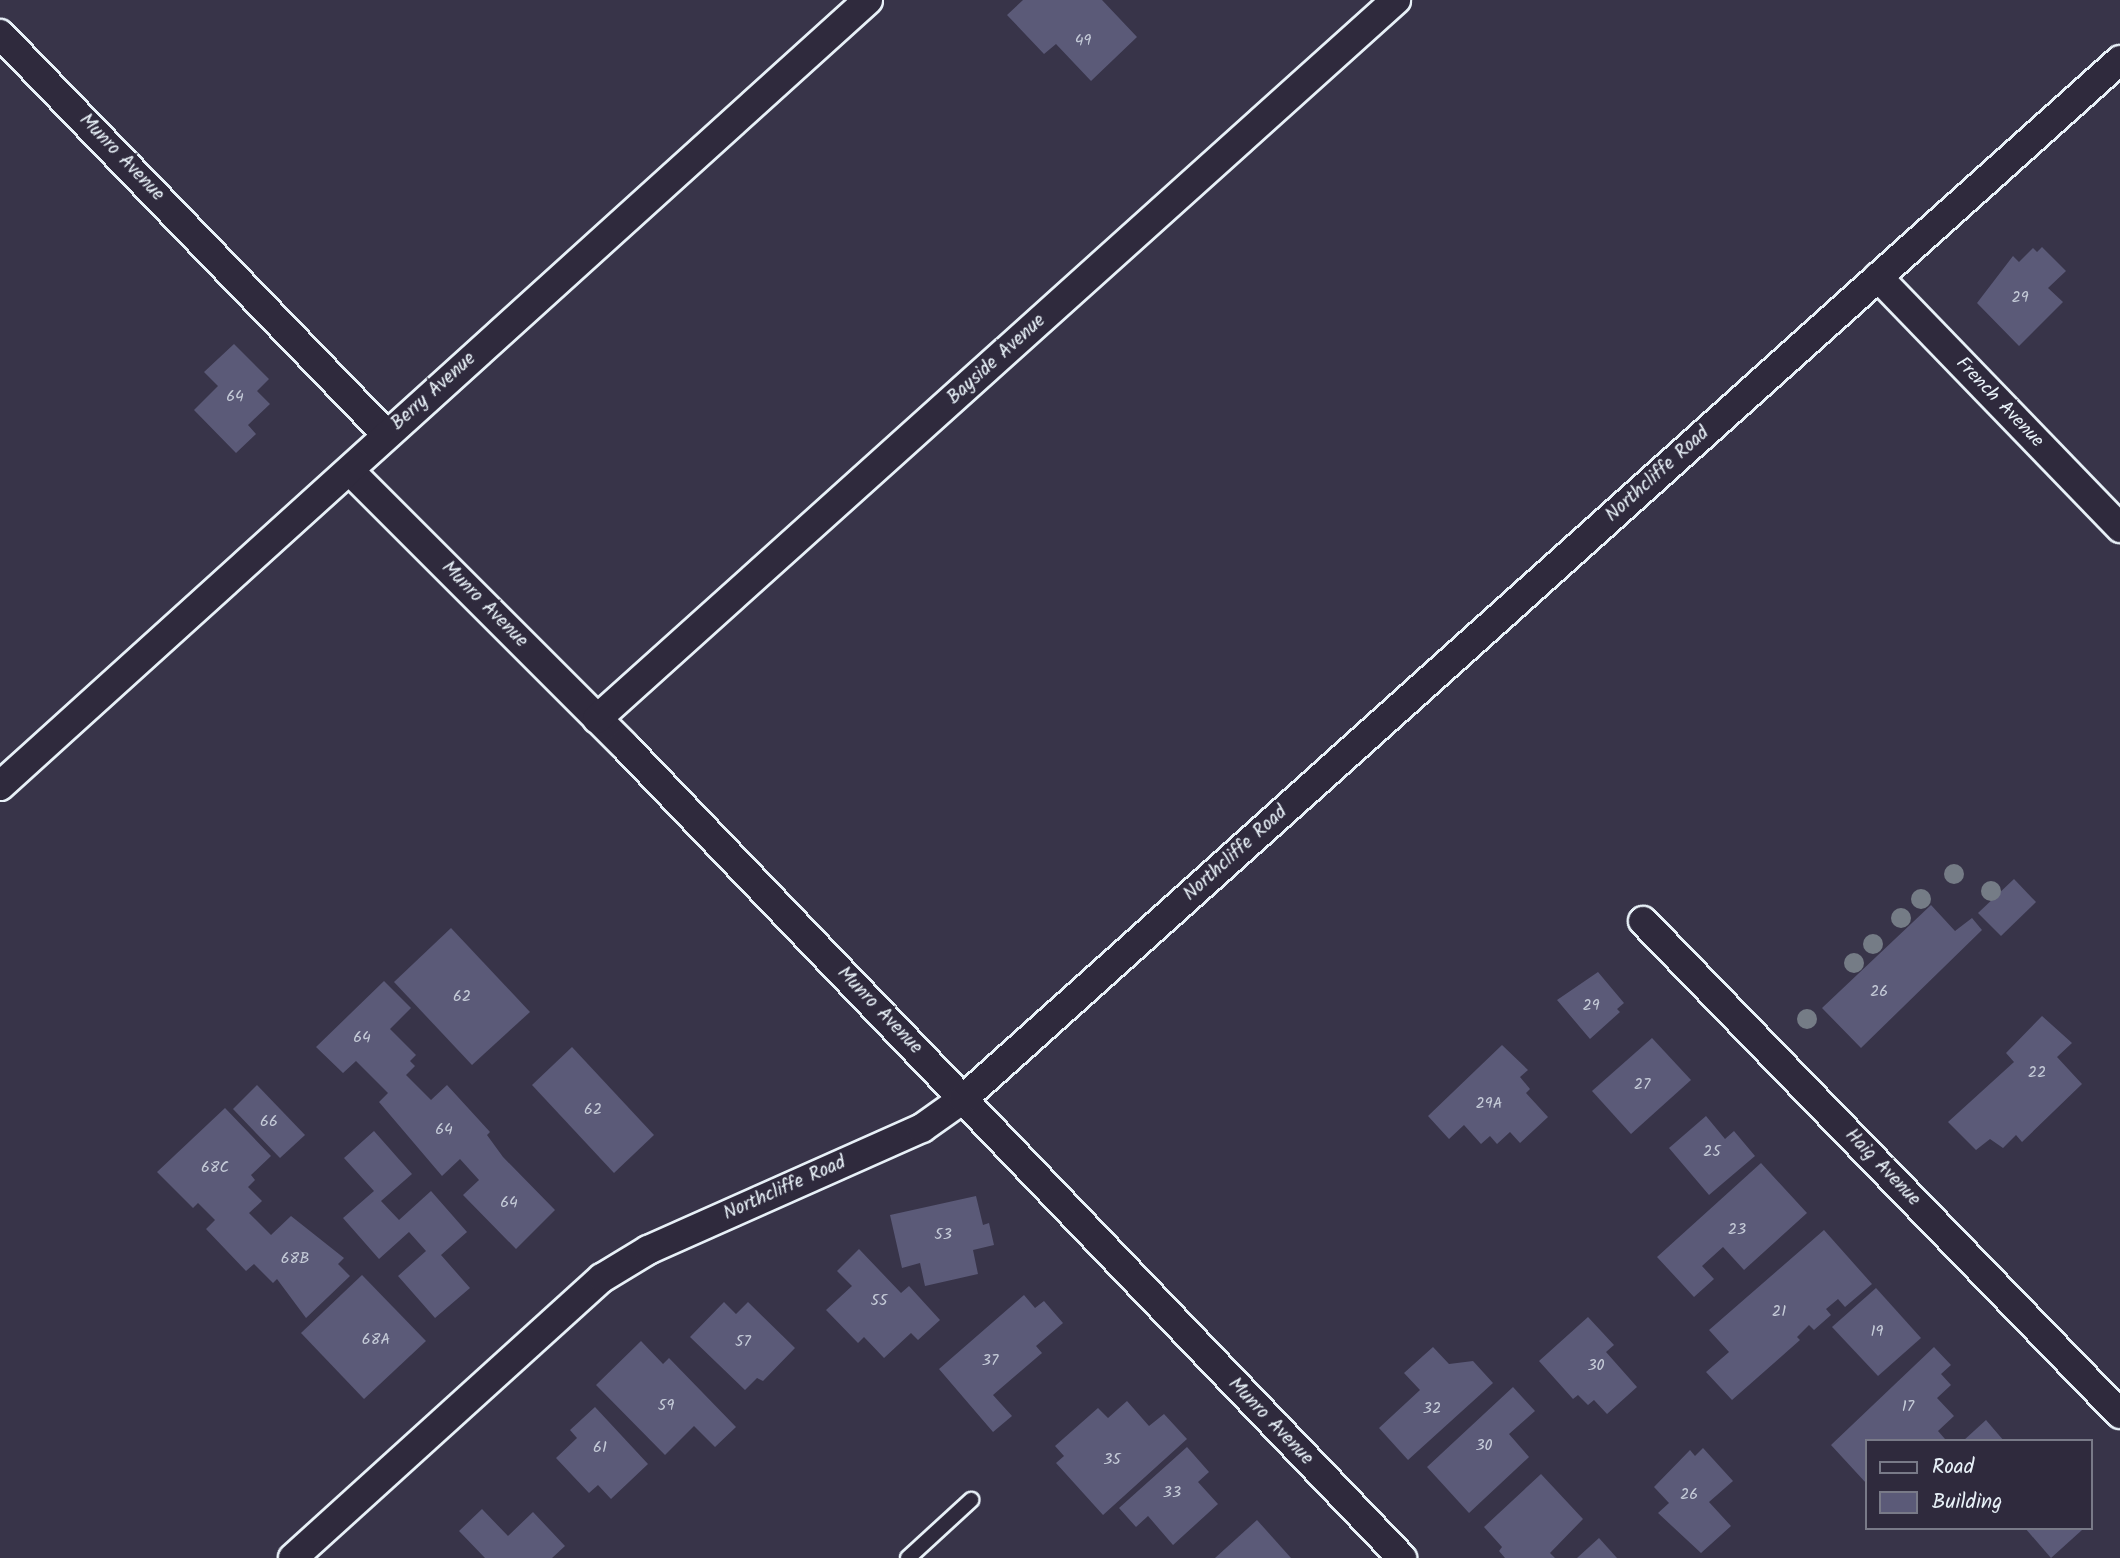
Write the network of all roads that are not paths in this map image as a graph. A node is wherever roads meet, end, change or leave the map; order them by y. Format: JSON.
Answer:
{"nodes":[{"id":1,"x":869,"y":0,"type":"edge"},
{"id":2,"x":1396,"y":0,"type":"edge"},
{"id":3,"x":0,"y":34,"type":"edge"},
{"id":4,"x":2120,"y":60,"type":"edge"},
{"id":5,"x":1878,"y":277,"type":"junction"},
{"id":6,"x":387,"y":435,"type":"junction"},
{"id":7,"x":350,"y":471,"type":"junction"},
{"id":8,"x":2120,"y":528,"type":"edge"},
{"id":9,"x":597,"y":719,"type":"junction"},
{"id":10,"x":0,"y":786,"type":"edge"},
{"id":11,"x":1643,"y":921,"type":"dead end"},
{"id":12,"x":963,"y":1099,"type":"junction"},
{"id":13,"x":2120,"y":1414,"type":"edge"},
{"id":14,"x":971,"y":1500,"type":"dead end"},
{"id":15,"x":293,"y":1558,"type":"edge"},
{"id":16,"x":908,"y":1558,"type":"edge"},
{"id":17,"x":1402,"y":1558,"type":"edge"}],
"edges":[{"from":1,"to":6,"type":"street","name":"Berry Avenue"},
{"from":2,"to":9,"type":"street","name":"Bayside Avenue"},
{"from":3,"to":6,"type":"street","name":"Munro Avenue"},
{"from":4,"to":5,"type":"street","name":"Northcliffe Road"},
{"from":5,"to":8,"type":"street","name":"French Avenue"},
{"from":5,"to":12,"type":"street","name":"Northcliffe Road"},
{"from":6,"to":7,"type":"street","name":"Berry Avenue"},
{"from":7,"to":9,"type":"street","name":"Munro Avenue"},
{"from":7,"to":10,"type":"street","name":"Berry Avenue"},
{"from":9,"to":12,"type":"street","name":"Munro Avenue"},
{"from":11,"to":13,"type":"street","name":"Haig Avenue"},
{"from":12,"to":15,"type":"street","name":"Northcliffe Road"},
{"from":12,"to":17,"type":"street","name":"Munro Avenue"},
{"from":14,"to":16,"type":"lane"}]}
